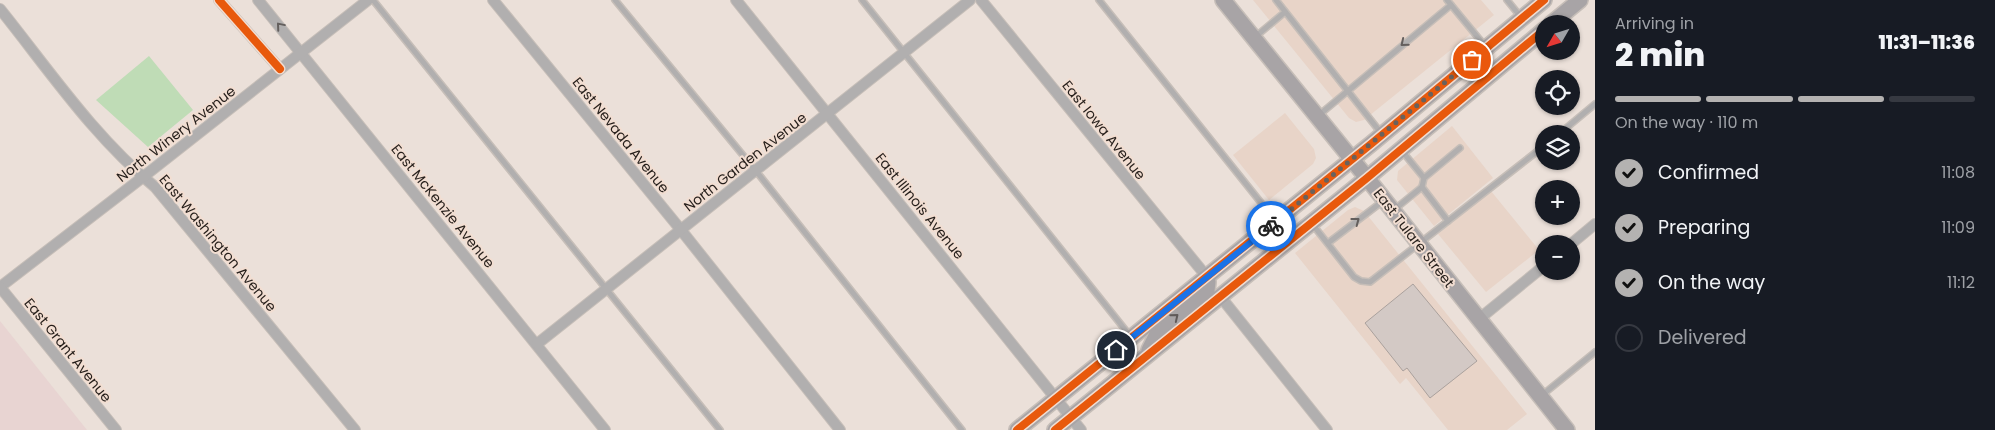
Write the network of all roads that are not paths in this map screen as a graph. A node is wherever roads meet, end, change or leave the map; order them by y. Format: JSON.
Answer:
{"nodes":[{"id":1,"x":219,"y":0,"type":"edge"},
{"id":2,"x":258,"y":0,"type":"edge"},
{"id":3,"x":368,"y":0,"type":"edge"},
{"id":4,"x":373,"y":0,"type":"edge"},
{"id":5,"x":493,"y":0,"type":"edge"},
{"id":6,"x":615,"y":0,"type":"edge"},
{"id":7,"x":736,"y":0,"type":"edge"},
{"id":8,"x":862,"y":0,"type":"edge"},
{"id":9,"x":970,"y":0,"type":"edge"},
{"id":10,"x":981,"y":0,"type":"edge"},
{"id":11,"x":1098,"y":0,"type":"edge"},
{"id":12,"x":1223,"y":0,"type":"edge"},
{"id":13,"x":1276,"y":0,"type":"edge"},
{"id":14,"x":1507,"y":0,"type":"edge"},
{"id":15,"x":1544,"y":0,"type":"edge"},
{"id":16,"x":1580,"y":0,"type":"edge"},
{"id":17,"x":1449,"y":2,"type":"edge"},
{"id":18,"x":0,"y":9,"type":"edge"},
{"id":19,"x":1285,"y":12,"type":"junction"},
{"id":20,"x":1562,"y":15,"type":"edge"},
{"id":21,"x":1522,"y":18,"type":"junction"},
{"id":22,"x":1254,"y":38,"type":"junction"},
{"id":23,"x":1535,"y":38,"type":"edge"},
{"id":24,"x":1486,"y":48,"type":"junction"},
{"id":25,"x":905,"y":52,"type":"junction"},
{"id":26,"x":302,"y":53,"type":"junction"},
{"id":27,"x":280,"y":69,"type":"junction"},
{"id":28,"x":1348,"y":91,"type":"junction"},
{"id":29,"x":1595,"y":104,"type":"edge"},
{"id":30,"x":829,"y":114,"type":"junction"},
{"id":31,"x":1317,"y":117,"type":"junction"},
{"id":32,"x":1570,"y":125,"type":"edge"},
{"id":33,"x":1382,"y":134,"type":"junction"},
{"id":34,"x":1460,"y":148,"type":"dead end"},
{"id":35,"x":1400,"y":150,"type":"junction"},
{"id":36,"x":1535,"y":153,"type":"edge"},
{"id":37,"x":1352,"y":160,"type":"junction"},
{"id":38,"x":756,"y":171,"type":"junction"},
{"id":39,"x":144,"y":177,"type":"junction"},
{"id":40,"x":1367,"y":178,"type":"junction"},
{"id":41,"x":1424,"y":178,"type":"junction"},
{"id":42,"x":1422,"y":188,"type":"junction"},
{"id":43,"x":1388,"y":205,"type":"junction"},
{"id":44,"x":1276,"y":221,"type":"junction"},
{"id":45,"x":1448,"y":221,"type":"junction"},
{"id":46,"x":1311,"y":222,"type":"junction"},
{"id":47,"x":1595,"y":224,"type":"edge"},
{"id":48,"x":681,"y":230,"type":"junction"},
{"id":49,"x":1580,"y":236,"type":"edge"},
{"id":50,"x":1328,"y":243,"type":"junction"},
{"id":51,"x":1418,"y":245,"type":"junction"},
{"id":52,"x":1535,"y":273,"type":"edge"},
{"id":53,"x":1207,"y":277,"type":"junction"},
{"id":54,"x":0,"y":287,"type":"edge"},
{"id":55,"x":607,"y":288,"type":"junction"},
{"id":56,"x":1220,"y":296,"type":"junction"},
{"id":57,"x":1479,"y":319,"type":"junction"},
{"id":58,"x":1131,"y":338,"type":"junction"},
{"id":59,"x":537,"y":344,"type":"junction"},
{"id":60,"x":1595,"y":352,"type":"edge"},
{"id":61,"x":1146,"y":356,"type":"junction"},
{"id":62,"x":1540,"y":396,"type":"junction"},
{"id":63,"x":1056,"y":399,"type":"junction"},
{"id":64,"x":1071,"y":417,"type":"junction"},
{"id":65,"x":116,"y":430,"type":"edge"},
{"id":66,"x":355,"y":430,"type":"edge"},
{"id":67,"x":605,"y":430,"type":"edge"},
{"id":68,"x":720,"y":430,"type":"edge"},
{"id":69,"x":840,"y":430,"type":"edge"},
{"id":70,"x":962,"y":430,"type":"edge"},
{"id":71,"x":1017,"y":430,"type":"edge"},
{"id":72,"x":1055,"y":430,"type":"edge"},
{"id":73,"x":1081,"y":430,"type":"edge"},
{"id":74,"x":1327,"y":430,"type":"edge"},
{"id":75,"x":1567,"y":430,"type":"edge"}],
"edges":[{"from":1,"to":27,"type":"street"},
{"from":26,"to":2,"type":"street","name":"East McKenzie Avenue","one_way":true},
{"from":3,"to":26,"type":"street","name":"North Winery Avenue"},
{"from":4,"to":55,"type":"lane"},
{"from":5,"to":48,"type":"street","name":"East Nevada Avenue"},
{"from":6,"to":38,"type":"lane"},
{"from":7,"to":30,"type":"street","name":"East Illinois Avenue"},
{"from":8,"to":25,"type":"lane"},
{"from":9,"to":25,"type":"street","name":"North Garden Avenue"},
{"from":10,"to":53,"type":"street","name":"East Iowa Avenue"},
{"from":11,"to":44,"type":"lane"},
{"from":12,"to":22,"type":"main road","name":"East Tulare Street"},
{"from":13,"to":19,"type":"lane"},
{"from":14,"to":21,"type":"lane"},
{"from":15,"to":21,"type":"main road"},
{"from":16,"to":20,"type":"main road"},
{"from":17,"to":24,"type":"lane"},
{"from":17,"to":28,"type":"lane","one_way":true},
{"from":18,"to":39,"type":"street","name":"East Washington Avenue"},
{"from":19,"to":22,"type":"lane"},
{"from":19,"to":28,"type":"lane"},
{"from":21,"to":24,"type":"main road"},
{"from":22,"to":31,"type":"main road","name":"East Tulare Street"},
{"from":23,"to":35,"type":"main road"},
{"from":24,"to":33,"type":"main road"},
{"from":25,"to":30,"type":"street","name":"North Garden Avenue"},
{"from":25,"to":58,"type":"lane"},
{"from":26,"to":27,"type":"street","name":"North Winery Avenue"},
{"from":26,"to":59,"type":"street","name":"East McKenzie Avenue"},
{"from":27,"to":39,"type":"street","name":"North Winery Avenue"},
{"from":28,"to":31,"type":"lane"},
{"from":28,"to":33,"type":"lane"},
{"from":29,"to":32,"type":"lane"},
{"from":30,"to":38,"type":"street","name":"North Garden Avenue"},
{"from":30,"to":63,"type":"street","name":"East Illinois Avenue"},
{"from":31,"to":37,"type":"main road","name":"East Tulare Street"},
{"from":33,"to":37,"type":"main road"},
{"from":34,"to":41,"type":"lane"},
{"from":35,"to":40,"type":"main road"},
{"from":35,"to":41,"type":"lane"},
{"from":36,"to":45,"type":"lane"},
{"from":37,"to":40,"type":"main road","name":"East Tulare Street"},
{"from":37,"to":44,"type":"main road"},
{"from":38,"to":48,"type":"street","name":"North Garden Avenue"},
{"from":38,"to":70,"type":"lane"},
{"from":39,"to":54,"type":"street","name":"North Winery Avenue"},
{"from":39,"to":66,"type":"street","name":"East Washington Avenue"},
{"from":40,"to":43,"type":"main road","name":"East Tulare Street"},
{"from":40,"to":46,"type":"main road"},
{"from":41,"to":42,"type":"lane"},
{"from":42,"to":43,"type":"lane"},
{"from":42,"to":45,"type":"lane"},
{"from":50,"to":43,"type":"lane","one_way":true},
{"from":43,"to":51,"type":"main road","name":"East Tulare Street"},
{"from":44,"to":53,"type":"main road"},
{"from":45,"to":51,"type":"lane"},
{"from":46,"to":50,"type":"lane"},
{"from":46,"to":56,"type":"main road"},
{"from":47,"to":49,"type":"street"},
{"from":48,"to":55,"type":"street","name":"North Garden Avenue"},
{"from":48,"to":69,"type":"street","name":"East Nevada Avenue"},
{"from":50,"to":51,"type":"lane"},
{"from":51,"to":57,"type":"main road","name":"East Tulare Street"},
{"from":52,"to":57,"type":"street"},
{"from":53,"to":58,"type":"main road"},
{"from":61,"to":53,"type":"main road","one_way":true},
{"from":54,"to":65,"type":"street","name":"East Grant Avenue"},
{"from":55,"to":59,"type":"street","name":"North Garden Avenue"},
{"from":55,"to":68,"type":"lane"},
{"from":56,"to":61,"type":"main road"},
{"from":56,"to":74,"type":"street"},
{"from":57,"to":62,"type":"main road","name":"East Tulare Street"},
{"from":58,"to":63,"type":"main road"},
{"from":59,"to":67,"type":"street","name":"East McKenzie Avenue"},
{"from":60,"to":62,"type":"lane"},
{"from":61,"to":64,"type":"main road"},
{"from":62,"to":75,"type":"main road","name":"East Tulare Street"},
{"from":63,"to":64,"type":"street","name":"East Illinois Avenue"},
{"from":63,"to":71,"type":"main road"},
{"from":64,"to":72,"type":"main road"},
{"from":64,"to":73,"type":"street","name":"East Illinois Avenue"}]}
